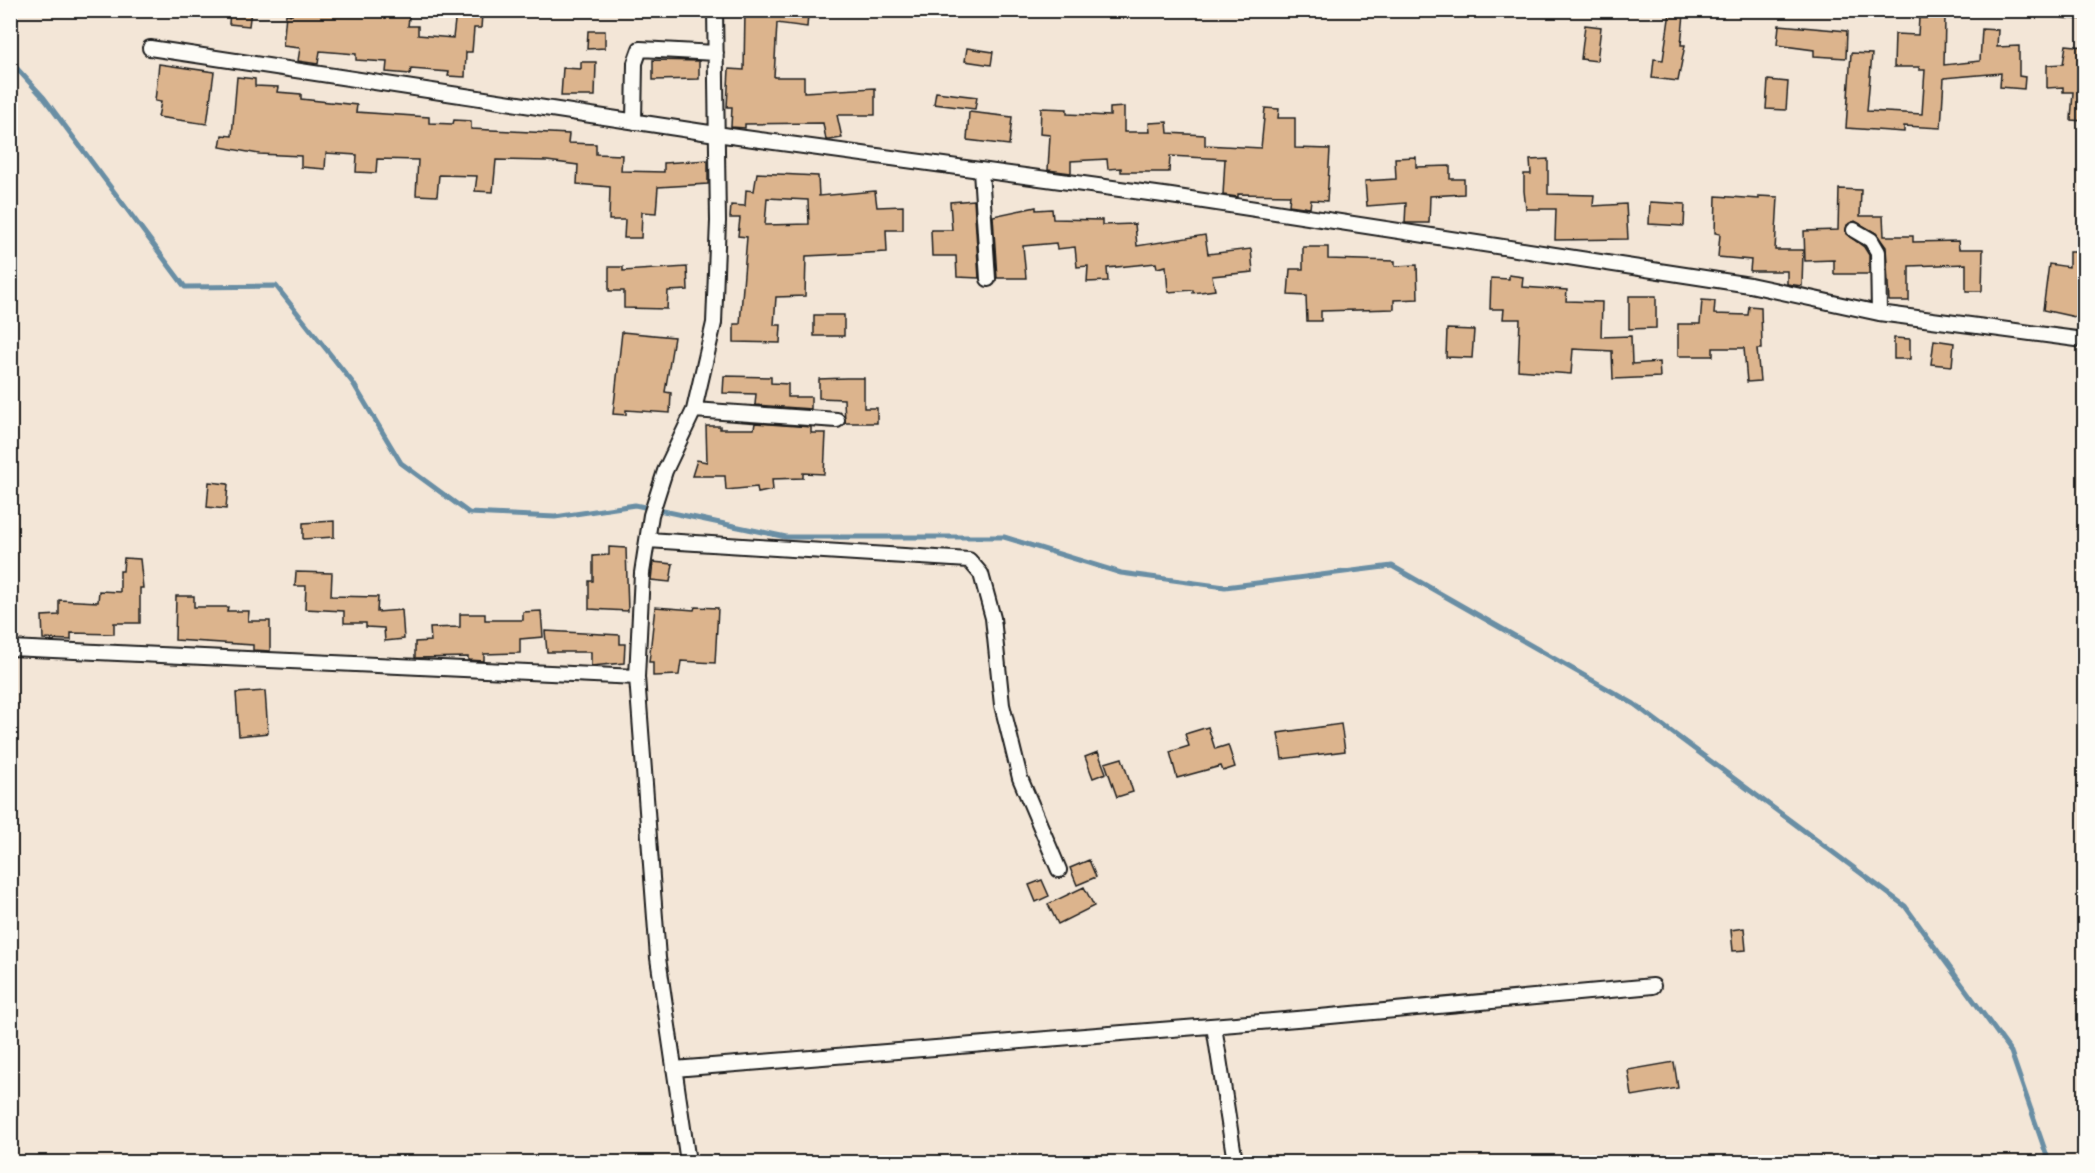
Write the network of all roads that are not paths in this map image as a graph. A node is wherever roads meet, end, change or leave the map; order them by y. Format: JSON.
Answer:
{"nodes":[{"id":1,"x":716,"y":10,"type":"edge"},
{"id":2,"x":2065,"y":10,"type":"edge"},
{"id":3,"x":2085,"y":11,"type":"edge"},
{"id":4,"x":150,"y":48,"type":"dead end"},
{"id":5,"x":716,"y":53,"type":"junction"},
{"id":6,"x":634,"y":122,"type":"junction"},
{"id":7,"x":717,"y":134,"type":"junction"},
{"id":8,"x":981,"y":171,"type":"junction"},
{"id":9,"x":1854,"y":230,"type":"dead end"},
{"id":10,"x":988,"y":279,"type":"dead end"},
{"id":11,"x":1879,"y":314,"type":"junction"},
{"id":12,"x":2085,"y":340,"type":"edge"},
{"id":13,"x":694,"y":410,"type":"junction"},
{"id":14,"x":837,"y":420,"type":"dead end"},
{"id":15,"x":648,"y":540,"type":"junction"},
{"id":16,"x":10,"y":648,"type":"edge"},
{"id":17,"x":637,"y":677,"type":"junction"},
{"id":18,"x":1059,"y":870,"type":"dead end"},
{"id":19,"x":1653,"y":986,"type":"dead end"},
{"id":20,"x":1214,"y":1026,"type":"junction"},
{"id":21,"x":674,"y":1069,"type":"junction"},
{"id":22,"x":688,"y":1162,"type":"edge"},
{"id":23,"x":1235,"y":1162,"type":"edge"}],
"edges":[{"from":1,"to":5,"type":"street"},
{"from":2,"to":3,"type":"street"},
{"from":4,"to":6,"type":"street"},
{"from":5,"to":6,"type":"street"},
{"from":5,"to":7,"type":"street"},
{"from":6,"to":7,"type":"street"},
{"from":7,"to":8,"type":"street"},
{"from":7,"to":13,"type":"street"},
{"from":8,"to":10,"type":"street"},
{"from":8,"to":11,"type":"street"},
{"from":9,"to":11,"type":"street"},
{"from":11,"to":12,"type":"street"},
{"from":13,"to":14,"type":"street"},
{"from":13,"to":15,"type":"street"},
{"from":15,"to":17,"type":"street"},
{"from":15,"to":18,"type":"street"},
{"from":16,"to":17,"type":"street"},
{"from":17,"to":21,"type":"street"},
{"from":19,"to":20,"type":"street"},
{"from":20,"to":21,"type":"street"},
{"from":20,"to":23,"type":"street"},
{"from":21,"to":22,"type":"street"}]}
